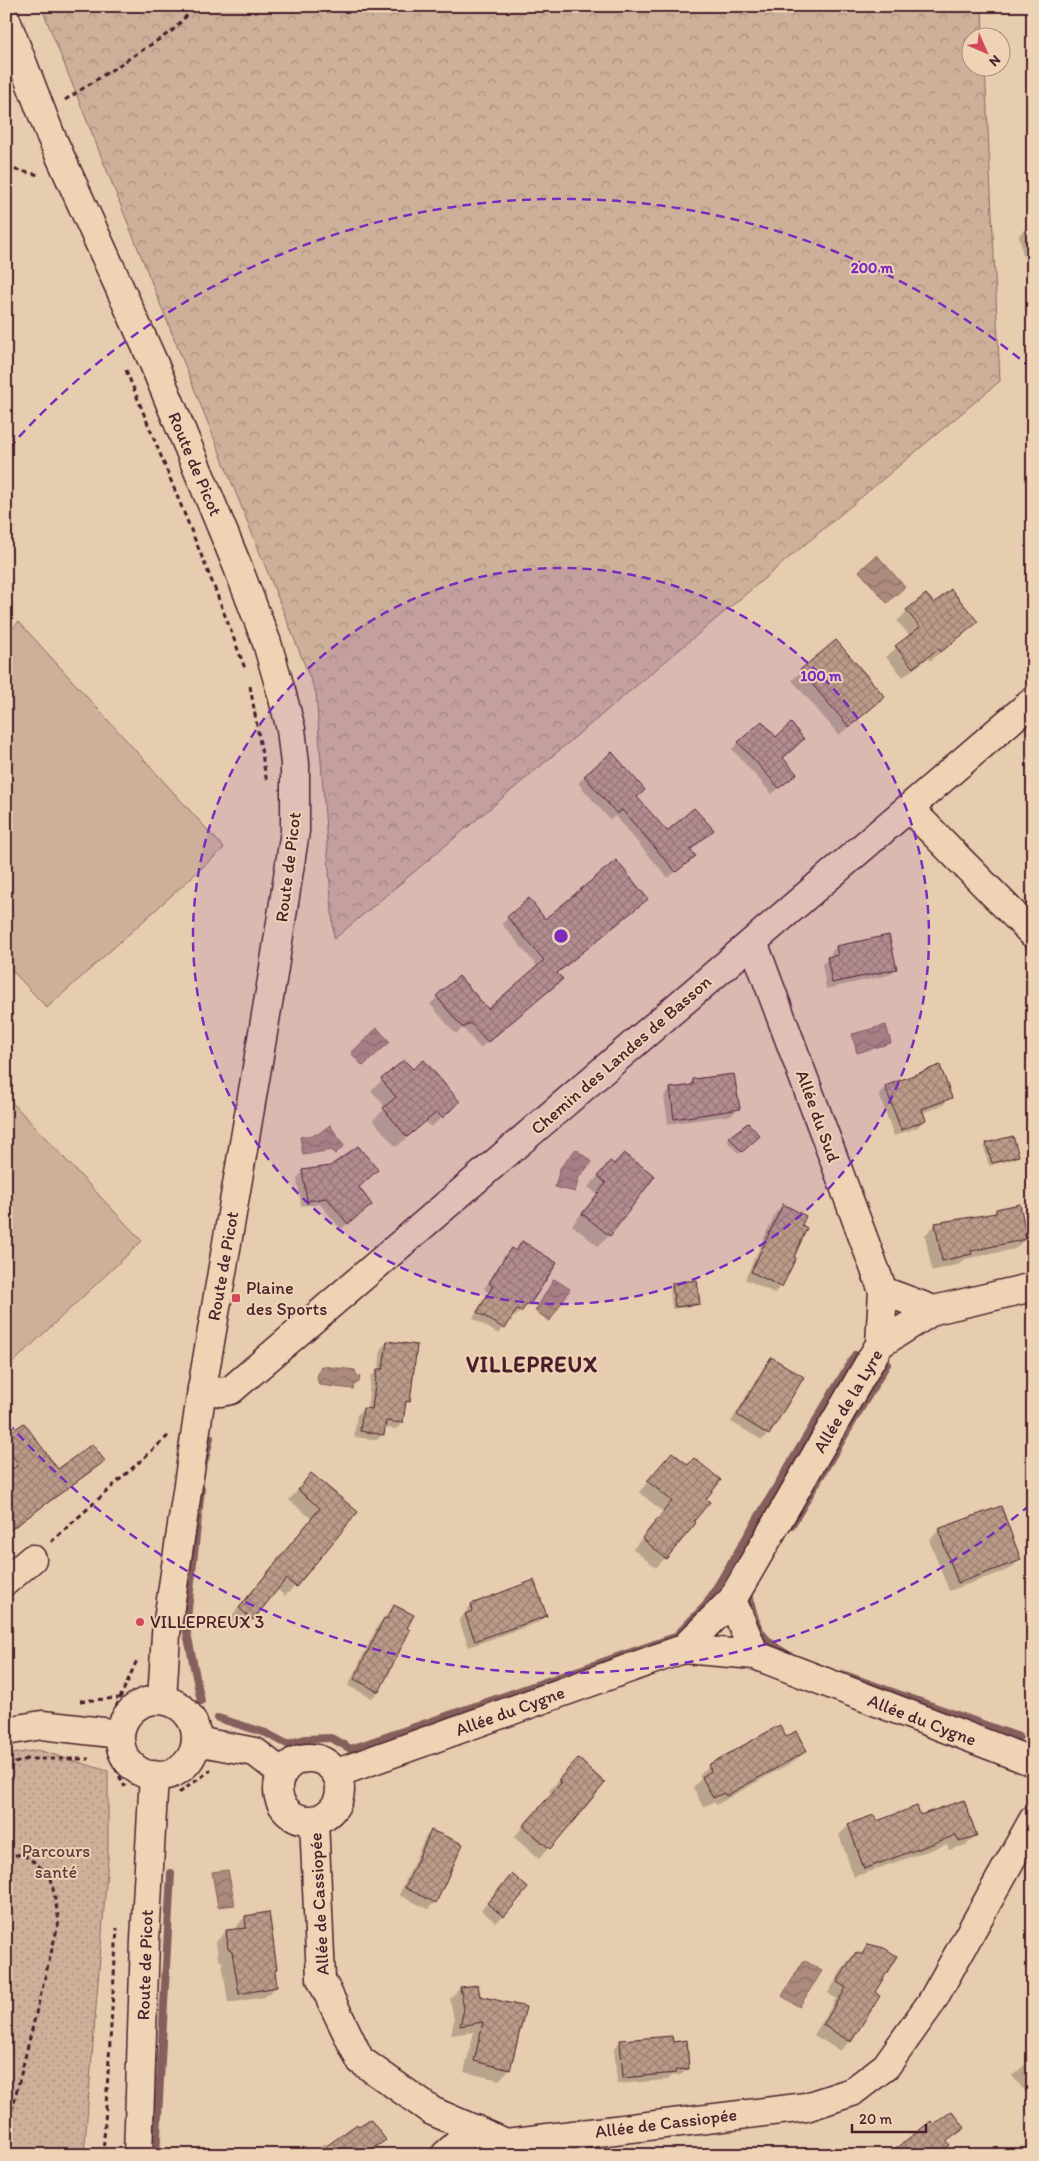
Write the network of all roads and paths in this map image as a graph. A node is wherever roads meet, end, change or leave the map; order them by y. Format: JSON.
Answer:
{"nodes":[{"id":1,"x":196,"y":6,"type":"edge"},
{"id":2,"x":6,"y":20,"type":"edge"},
{"id":3,"x":42,"y":114,"type":"junction"},
{"id":4,"x":6,"y":168,"type":"edge"},
{"id":5,"x":47,"y":177,"type":"dead end"},
{"id":6,"x":125,"y":369,"type":"dead end"},
{"id":7,"x":1033,"y":701,"type":"edge"},
{"id":8,"x":268,"y":789,"type":"dead end"},
{"id":9,"x":909,"y":808,"type":"junction"},
{"id":10,"x":1033,"y":934,"type":"edge"},
{"id":11,"x":753,"y":942,"type":"junction"},
{"id":12,"x":1033,"y":1287,"type":"edge"},
{"id":13,"x":883,"y":1291,"type":"junction"},
{"id":14,"x":934,"y":1310,"type":"junction"},
{"id":15,"x":880,"y":1344,"type":"junction"},
{"id":16,"x":202,"y":1389,"type":"junction"},
{"id":17,"x":172,"y":1441,"type":"dead end"},
{"id":18,"x":32,"y":1559,"type":"joint"},
{"id":19,"x":6,"y":1581,"type":"edge"},
{"id":20,"x":732,"y":1600,"type":"junction"},
{"id":21,"x":683,"y":1649,"type":"junction"},
{"id":22,"x":755,"y":1655,"type":"junction"},
{"id":23,"x":139,"y":1656,"type":"dead end"},
{"id":24,"x":120,"y":1698,"type":"dead end"},
{"id":25,"x":162,"y":1700,"type":"junction"},
{"id":26,"x":6,"y":1731,"type":"edge"},
{"id":27,"x":120,"y":1734,"type":"junction"},
{"id":28,"x":196,"y":1741,"type":"junction"},
{"id":29,"x":96,"y":1759,"type":"dead end"},
{"id":30,"x":104,"y":1759,"type":"dead end"},
{"id":31,"x":1033,"y":1762,"type":"edge"},
{"id":32,"x":6,"y":1766,"type":"edge"},
{"id":33,"x":220,"y":1772,"type":"dead end"},
{"id":34,"x":282,"y":1773,"type":"junction"},
{"id":35,"x":336,"y":1773,"type":"junction"},
{"id":36,"x":153,"y":1784,"type":"junction"},
{"id":37,"x":314,"y":1820,"type":"junction"},
{"id":38,"x":1033,"y":1820,"type":"edge"},
{"id":39,"x":6,"y":1857,"type":"edge"},
{"id":40,"x":117,"y":1924,"type":"dead end"},
{"id":41,"x":475,"y":2129,"type":"junction"},
{"id":42,"x":6,"y":2130,"type":"edge"},
{"id":43,"x":7,"y":2155,"type":"edge"},
{"id":44,"x":103,"y":2155,"type":"edge"},
{"id":45,"x":138,"y":2155,"type":"edge"},
{"id":46,"x":445,"y":2155,"type":"edge"}],
"edges":[{"from":1,"to":3,"type":"path"},
{"from":2,"to":3,"type":"street","name":"Route de Picot"},
{"from":3,"to":16,"type":"street","name":"Route de Picot"},
{"from":4,"to":5,"type":"path"},
{"from":6,"to":8,"type":"path"},
{"from":7,"to":9,"type":"street","name":"Chemin des Landes de Basson"},
{"from":9,"to":10,"type":"street"},
{"from":9,"to":11,"type":"street","name":"Chemin des Landes de Basson"},
{"from":11,"to":13,"type":"street","name":"Allée du Sud"},
{"from":11,"to":16,"type":"street","name":"Chemin des Landes de Basson"},
{"from":12,"to":14,"type":"street","name":"Allée de la Lyre"},
{"from":13,"to":14,"type":"street"},
{"from":13,"to":15,"type":"street","name":"Allée du Sud"},
{"from":14,"to":15,"type":"street","name":"Allée de la Lyre"},
{"from":15,"to":20,"type":"street","name":"Allée de la Lyre"},
{"from":16,"to":25,"type":"street","name":"Route de Picot"},
{"from":17,"to":18,"type":"path"},
{"from":18,"to":19,"type":"street"},
{"from":20,"to":21,"type":"street","name":"Allée de la Lyre"},
{"from":20,"to":22,"type":"street"},
{"from":21,"to":22,"type":"street","name":"Allée du Cygne"},
{"from":21,"to":35,"type":"street","name":"Allée du Cygne"},
{"from":22,"to":31,"type":"street","name":"Allée du Cygne"},
{"from":23,"to":24,"type":"path"},
{"from":25,"to":27,"type":"street"},
{"from":25,"to":28,"type":"street"},
{"from":26,"to":27,"type":"street"},
{"from":27,"to":36,"type":"street"},
{"from":28,"to":34,"type":"street"},
{"from":28,"to":36,"type":"street"},
{"from":29,"to":32,"type":"path"},
{"from":30,"to":36,"type":"path"},
{"from":33,"to":36,"type":"path"},
{"from":34,"to":35,"type":"street"},
{"from":34,"to":37,"type":"street"},
{"from":35,"to":37,"type":"street"},
{"from":36,"to":45,"type":"street","name":"Route de Picot"},
{"from":37,"to":41,"type":"street","name":"Allée de Cassiopée"},
{"from":38,"to":41,"type":"street","name":"Allée de Cassiopée"},
{"from":39,"to":42,"type":"path"},
{"from":40,"to":44,"type":"path"},
{"from":41,"to":46,"type":"street"},
{"from":42,"to":43,"type":"path"}]}
